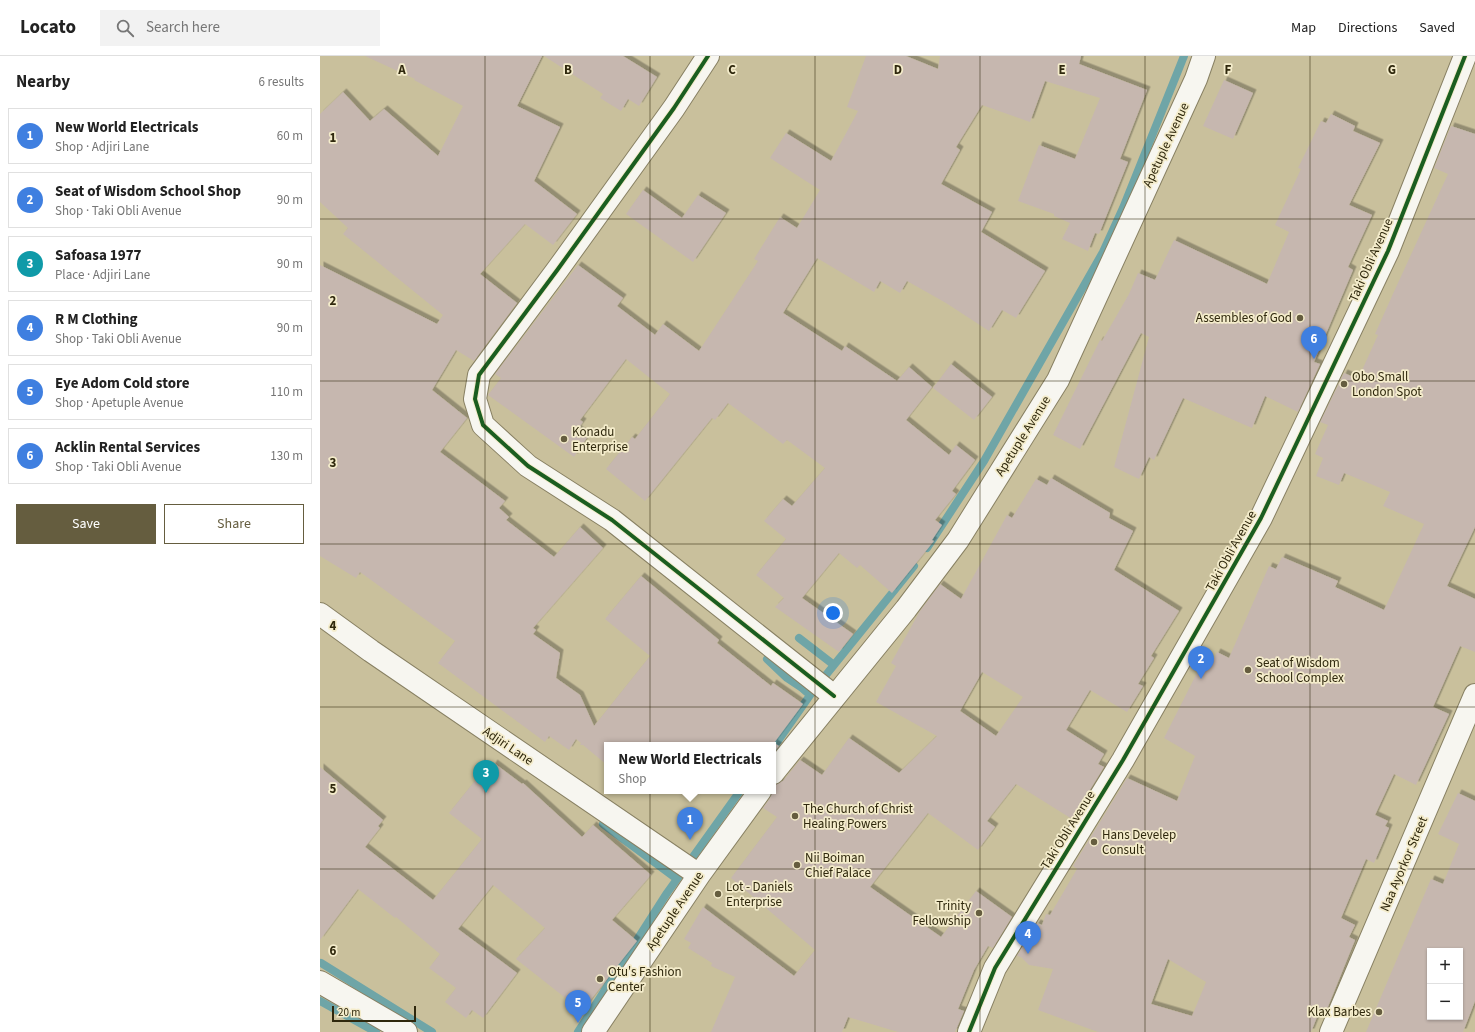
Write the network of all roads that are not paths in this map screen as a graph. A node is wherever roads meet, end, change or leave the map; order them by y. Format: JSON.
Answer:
{"nodes":[{"id":1,"x":708,"y":56,"type":"edge"},
{"id":2,"x":1204,"y":56,"type":"edge"},
{"id":3,"x":1465,"y":56,"type":"edge"},
{"id":4,"x":320,"y":614,"type":"edge"},
{"id":5,"x":1475,"y":695,"type":"edge"},
{"id":6,"x":834,"y":696,"type":"junction"},
{"id":7,"x":776,"y":769,"type":"edge"},
{"id":8,"x":758,"y":794,"type":"edge"},
{"id":9,"x":699,"y":875,"type":"junction"},
{"id":10,"x":320,"y":982,"type":"edge"},
{"id":11,"x":406,"y":1032,"type":"edge"},
{"id":12,"x":594,"y":1032,"type":"edge"},
{"id":13,"x":969,"y":1032,"type":"edge"},
{"id":14,"x":1331,"y":1032,"type":"edge"}],
"edges":[{"from":1,"to":6,"type":"street"},
{"from":2,"to":6,"type":"street","name":"Apetuple Avenue"},
{"from":3,"to":13,"type":"street","name":"Taki Obli Avenue"},
{"from":4,"to":9,"type":"street","name":"Adjiri Lane"},
{"from":5,"to":14,"type":"street","name":"Naa Ayorkor Street"},
{"from":6,"to":7,"type":"street","name":"Apetuple Avenue"},
{"from":8,"to":9,"type":"street","name":"Apetuple Avenue"},
{"from":9,"to":12,"type":"street","name":"Apetuple Avenue"},
{"from":10,"to":11,"type":"street"}]}
